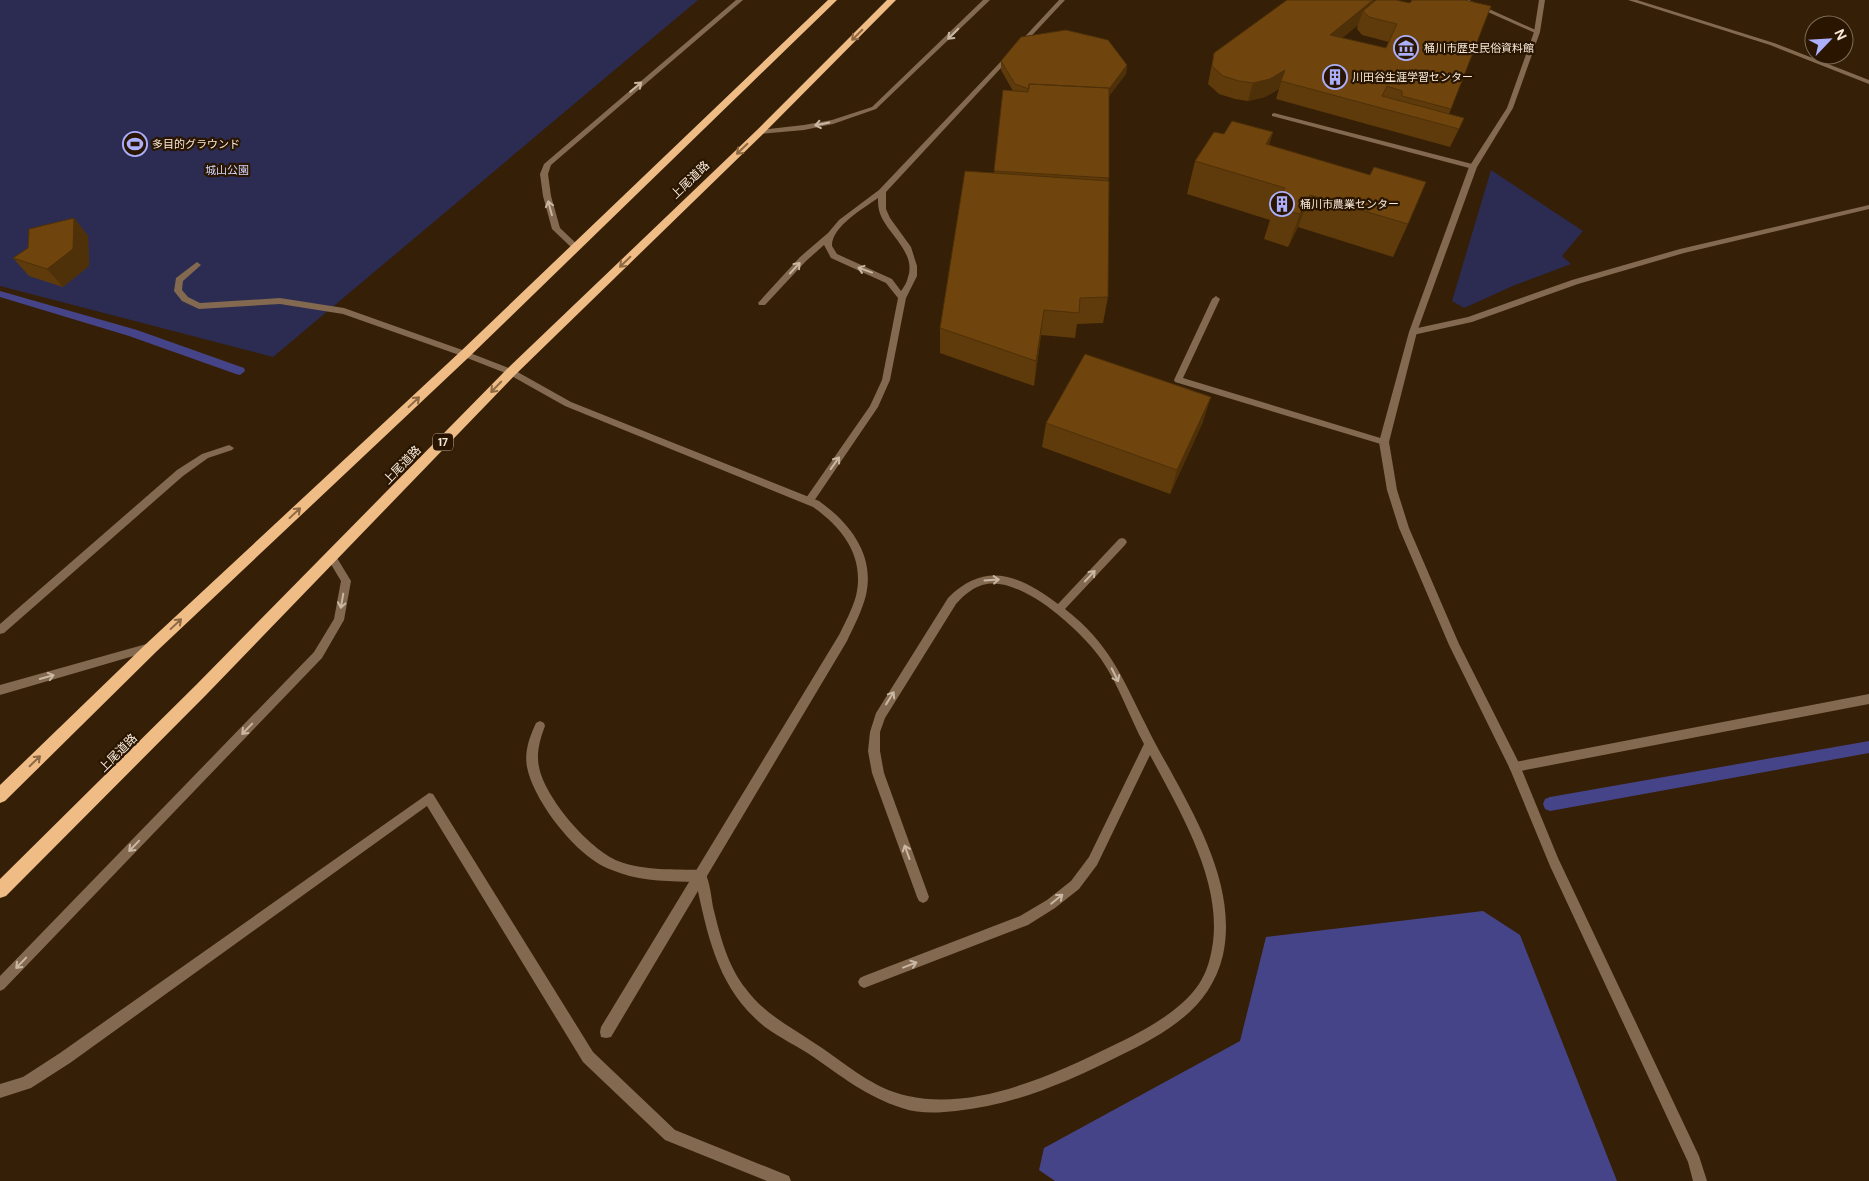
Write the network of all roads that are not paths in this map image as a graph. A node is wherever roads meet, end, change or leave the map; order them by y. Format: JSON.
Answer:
{"nodes":[{"id":1,"x":740,"y":0,"type":"edge"},
{"id":2,"x":833,"y":0,"type":"edge"},
{"id":3,"x":892,"y":0,"type":"edge"},
{"id":4,"x":987,"y":0,"type":"edge"},
{"id":5,"x":1062,"y":0,"type":"edge"},
{"id":6,"x":1464,"y":0,"type":"edge"},
{"id":7,"x":1542,"y":0,"type":"edge"},
{"id":8,"x":1632,"y":0,"type":"edge"},
{"id":9,"x":1537,"y":32,"type":"junction"},
{"id":10,"x":1869,"y":82,"type":"edge"},
{"id":11,"x":1274,"y":115,"type":"dead end"},
{"id":12,"x":760,"y":132,"type":"junction"},
{"id":13,"x":1473,"y":166,"type":"junction"},
{"id":14,"x":882,"y":192,"type":"junction"},
{"id":15,"x":1869,"y":207,"type":"edge"},
{"id":16,"x":830,"y":235,"type":"junction"},
{"id":17,"x":576,"y":247,"type":"junction"},
{"id":18,"x":196,"y":265,"type":"dead end"},
{"id":19,"x":902,"y":298,"type":"junction"},
{"id":20,"x":1216,"y":299,"type":"dead end"},
{"id":21,"x":762,"y":303,"type":"dead end"},
{"id":22,"x":1413,"y":332,"type":"junction"},
{"id":23,"x":465,"y":354,"type":"junction"},
{"id":24,"x":511,"y":372,"type":"junction"},
{"id":25,"x":1384,"y":442,"type":"junction"},
{"id":26,"x":229,"y":448,"type":"dead end"},
{"id":27,"x":809,"y":501,"type":"junction"},
{"id":28,"x":1122,"y":542,"type":"dead end"},
{"id":29,"x":331,"y":556,"type":"junction"},
{"id":30,"x":1058,"y":610,"type":"junction"},
{"id":31,"x":0,"y":630,"type":"edge"},
{"id":32,"x":152,"y":647,"type":"junction"},
{"id":33,"x":0,"y":690,"type":"edge"},
{"id":34,"x":1869,"y":699,"type":"edge"},
{"id":35,"x":540,"y":726,"type":"dead end"},
{"id":36,"x":1150,"y":744,"type":"junction"},
{"id":37,"x":1515,"y":768,"type":"junction"},
{"id":38,"x":0,"y":796,"type":"edge"},
{"id":39,"x":701,"y":876,"type":"junction"},
{"id":40,"x":0,"y":890,"type":"edge"},
{"id":41,"x":924,"y":898,"type":"dead end"},
{"id":42,"x":864,"y":982,"type":"dead end"},
{"id":43,"x":0,"y":985,"type":"edge"},
{"id":44,"x":606,"y":1032,"type":"dead end"},
{"id":45,"x":0,"y":1091,"type":"edge"},
{"id":46,"x":784,"y":1181,"type":"edge"},
{"id":47,"x":1700,"y":1181,"type":"edge"}],
"edges":[{"from":17,"to":1,"type":"street","one_way":true},
{"from":2,"to":17,"type":"highway"},
{"from":3,"to":12,"type":"highway","name":"上尾道路","number":"17","one_way":true},
{"from":4,"to":12,"type":"street","one_way":true},
{"from":5,"to":14,"type":"street"},
{"from":6,"to":9,"type":"street"},
{"from":7,"to":9,"type":"street"},
{"from":8,"to":10,"type":"street"},
{"from":9,"to":13,"type":"street"},
{"from":11,"to":13,"type":"street"},
{"from":12,"to":24,"type":"highway","name":"上尾道路","number":"17","one_way":true},
{"from":13,"to":22,"type":"street"},
{"from":14,"to":16,"type":"street"},
{"from":14,"to":19,"type":"street"},
{"from":15,"to":22,"type":"street"},
{"from":19,"to":16,"type":"street","one_way":true},
{"from":21,"to":16,"type":"street","one_way":true},
{"from":17,"to":23,"type":"highway"},
{"from":18,"to":23,"type":"street"},
{"from":27,"to":19,"type":"street","one_way":true},
{"from":20,"to":25,"type":"street"},
{"from":22,"to":25,"type":"street"},
{"from":23,"to":24,"type":"street"},
{"from":32,"to":23,"type":"highway","one_way":true},
{"from":24,"to":27,"type":"street"},
{"from":24,"to":29,"type":"highway","name":"上尾道路","number":"17","one_way":true},
{"from":25,"to":37,"type":"street"},
{"from":26,"to":31,"type":"street"},
{"from":27,"to":39,"type":"street"},
{"from":30,"to":28,"type":"street","one_way":true},
{"from":29,"to":40,"type":"highway","name":"上尾道路","number":"17"},
{"from":29,"to":43,"type":"street","one_way":true},
{"from":30,"to":36,"type":"street","one_way":true},
{"from":41,"to":30,"type":"street","one_way":true},
{"from":33,"to":32,"type":"street","one_way":true},
{"from":38,"to":32,"type":"highway","one_way":true},
{"from":34,"to":37,"type":"street"},
{"from":35,"to":39,"type":"street"},
{"from":36,"to":39,"type":"street"},
{"from":42,"to":36,"type":"street","one_way":true},
{"from":37,"to":47,"type":"street"},
{"from":39,"to":44,"type":"street"},
{"from":45,"to":46,"type":"street"}]}
